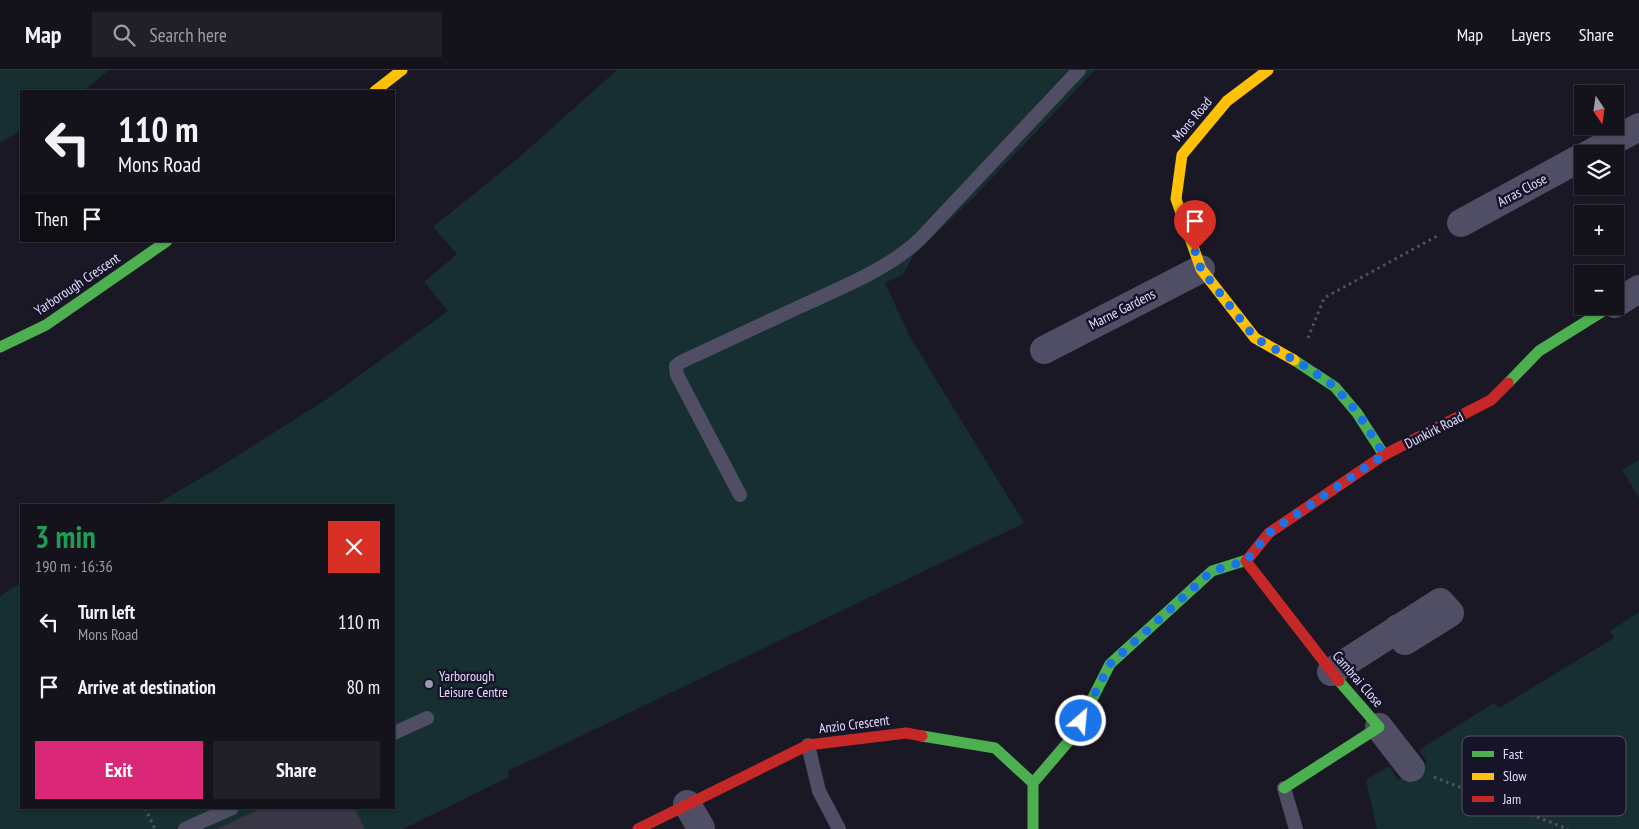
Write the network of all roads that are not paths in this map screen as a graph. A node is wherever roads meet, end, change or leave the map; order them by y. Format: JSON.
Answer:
{"nodes":[{"id":1,"x":402,"y":70,"type":"edge"},
{"id":2,"x":1080,"y":70,"type":"edge"},
{"id":3,"x":1268,"y":70,"type":"edge"},
{"id":4,"x":376,"y":90,"type":"edge"},
{"id":5,"x":1639,"y":127,"type":"edge"},
{"id":6,"x":1606,"y":145,"type":"edge"},
{"id":7,"x":1574,"y":162,"type":"edge"},
{"id":8,"x":1461,"y":223,"type":"road end"},
{"id":9,"x":166,"y":242,"type":"edge"},
{"id":10,"x":1201,"y":269,"type":"junction"},
{"id":11,"x":1639,"y":289,"type":"edge"},
{"id":12,"x":1624,"y":298,"type":"edge"},
{"id":13,"x":1597,"y":315,"type":"edge"},
{"id":14,"x":0,"y":347,"type":"edge"},
{"id":15,"x":1044,"y":350,"type":"dead end"},
{"id":16,"x":1384,"y":455,"type":"junction"},
{"id":17,"x":740,"y":495,"type":"dead end"},
{"id":18,"x":1246,"y":561,"type":"junction"},
{"id":19,"x":1398,"y":628,"type":"dead end"},
{"id":20,"x":1331,"y":672,"type":"junction"},
{"id":21,"x":427,"y":718,"type":"dead end"},
{"id":22,"x":1379,"y":727,"type":"junction"},
{"id":23,"x":395,"y":733,"type":"edge"},
{"id":24,"x":808,"y":745,"type":"junction"},
{"id":25,"x":1411,"y":768,"type":"road end"},
{"id":26,"x":1033,"y":783,"type":"junction"},
{"id":27,"x":1284,"y":788,"type":"joint"},
{"id":28,"x":687,"y":804,"type":"junction"},
{"id":29,"x":230,"y":809,"type":"edge"},
{"id":30,"x":701,"y":828,"type":"edge"},
{"id":31,"x":185,"y":829,"type":"edge"},
{"id":32,"x":638,"y":829,"type":"edge"},
{"id":33,"x":839,"y":829,"type":"edge"},
{"id":34,"x":1033,"y":829,"type":"edge"},
{"id":35,"x":1296,"y":829,"type":"edge"}],
"edges":[{"from":1,"to":4,"type":"street"},
{"from":2,"to":17,"type":"lane"},
{"from":3,"to":10,"type":"street","name":"Mons Road"},
{"from":5,"to":6,"type":"street"},
{"from":7,"to":8,"type":"street","name":"Arras Close"},
{"from":9,"to":14,"type":"street","name":"Yarborough Crescent"},
{"from":10,"to":15,"type":"street","name":"Marne Gardens"},
{"from":10,"to":16,"type":"street","name":"Mons Road"},
{"from":11,"to":12,"type":"street"},
{"from":13,"to":16,"type":"street","name":"Dunkirk Road"},
{"from":16,"to":18,"type":"street","name":"Dunkirk Road"},
{"from":18,"to":20,"type":"street","name":"Cambrai Close"},
{"from":18,"to":26,"type":"street"},
{"from":19,"to":20,"type":"street"},
{"from":20,"to":22,"type":"street","name":"Cambrai Close"},
{"from":21,"to":23,"type":"lane"},
{"from":22,"to":25,"type":"street"},
{"from":22,"to":27,"type":"street","name":"Cambrai Close"},
{"from":24,"to":26,"type":"street","name":"Anzio Crescent"},
{"from":24,"to":28,"type":"street","name":"Anzio Crescent"},
{"from":24,"to":33,"type":"lane"},
{"from":26,"to":34,"type":"street"},
{"from":27,"to":35,"type":"lane"},
{"from":28,"to":30,"type":"street"},
{"from":28,"to":32,"type":"street","name":"Anzio Crescent"},
{"from":29,"to":31,"type":"lane"}]}
